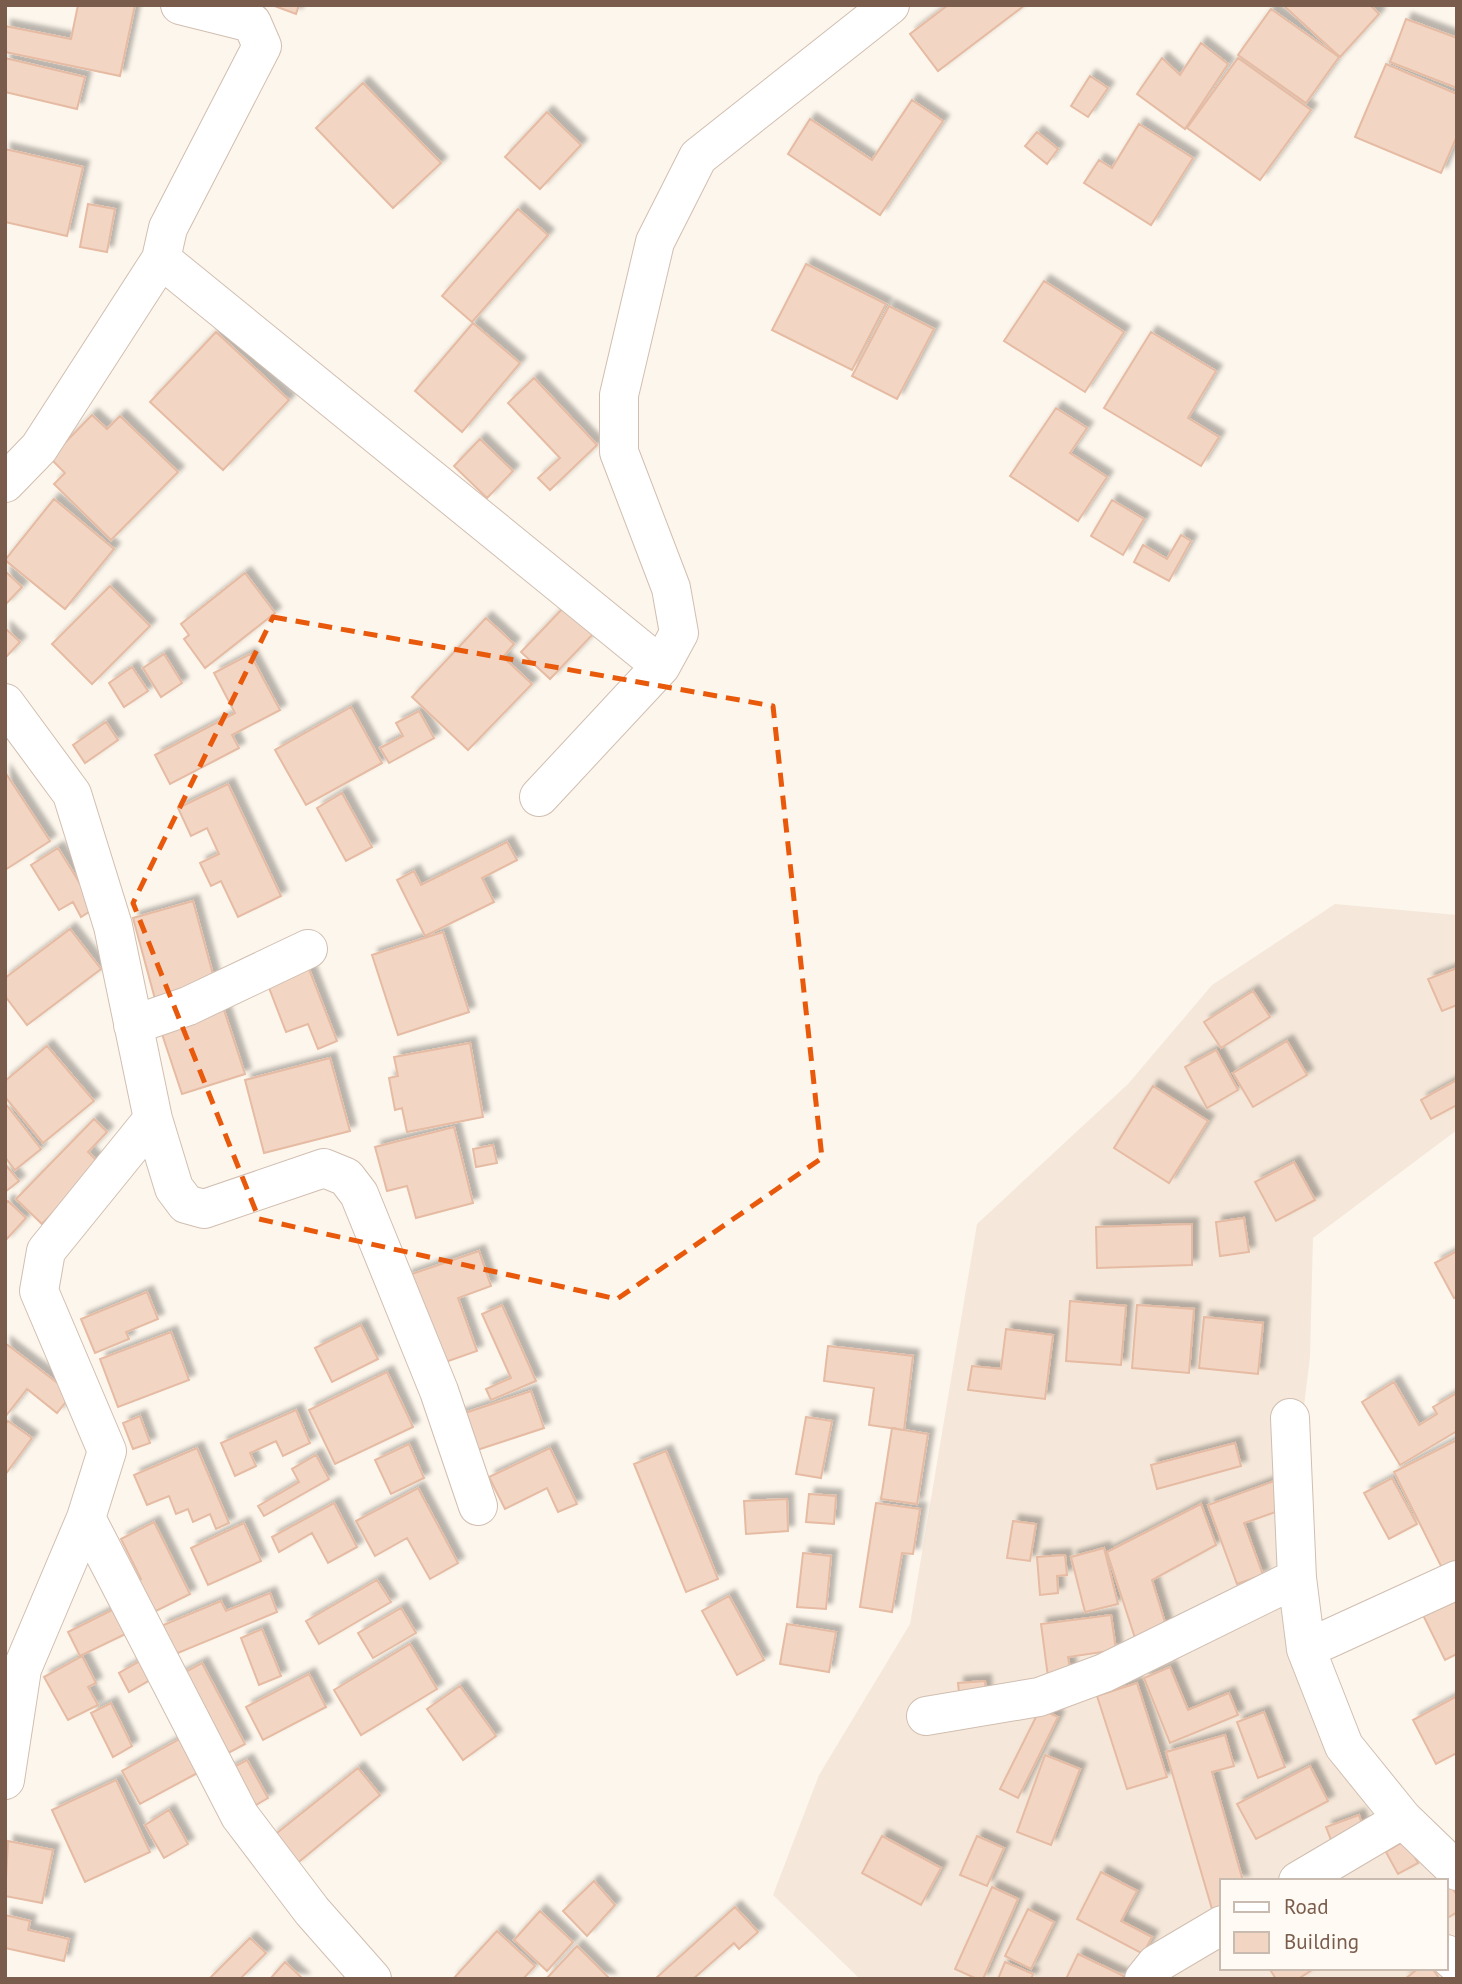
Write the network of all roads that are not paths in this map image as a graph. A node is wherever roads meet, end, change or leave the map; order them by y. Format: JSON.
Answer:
{"nodes":[{"id":1,"x":180,"y":5,"type":"edge"},
{"id":2,"x":890,"y":5,"type":"edge"},
{"id":3,"x":161,"y":259,"type":"junction"},
{"id":4,"x":5,"y":483,"type":"edge"},
{"id":5,"x":661,"y":666,"type":"junction"},
{"id":6,"x":5,"y":703,"type":"edge"},
{"id":7,"x":539,"y":797,"type":"dead end"},
{"id":8,"x":308,"y":949,"type":"dead end"},
{"id":9,"x":133,"y":1025,"type":"junction"},
{"id":10,"x":153,"y":1119,"type":"junction"},
{"id":11,"x":1290,"y":1418,"type":"dead end"},
{"id":12,"x":478,"y":1506,"type":"dead end"},
{"id":13,"x":86,"y":1518,"type":"junction"},
{"id":14,"x":1297,"y":1578,"type":"junction"},
{"id":15,"x":1457,"y":1580,"type":"edge"},
{"id":16,"x":1306,"y":1649,"type":"junction"},
{"id":17,"x":926,"y":1716,"type":"dead end"},
{"id":18,"x":5,"y":1780,"type":"edge"},
{"id":19,"x":1403,"y":1819,"type":"junction"},
{"id":20,"x":1457,"y":1871,"type":"edge"},
{"id":21,"x":1301,"y":1879,"type":"edge"},
{"id":22,"x":1220,"y":1926,"type":"edge"},
{"id":23,"x":372,"y":1979,"type":"edge"},
{"id":24,"x":1144,"y":1979,"type":"edge"}],
"edges":[{"from":1,"to":3,"type":"street"},
{"from":2,"to":5,"type":"street"},
{"from":3,"to":4,"type":"street"},
{"from":3,"to":5,"type":"street"},
{"from":5,"to":7,"type":"street"},
{"from":6,"to":9,"type":"street"},
{"from":8,"to":9,"type":"street"},
{"from":9,"to":10,"type":"street"},
{"from":10,"to":12,"type":"street"},
{"from":10,"to":13,"type":"street"},
{"from":11,"to":14,"type":"street"},
{"from":13,"to":18,"type":"street"},
{"from":13,"to":23,"type":"street"},
{"from":14,"to":16,"type":"street"},
{"from":14,"to":17,"type":"street"},
{"from":15,"to":16,"type":"street"},
{"from":16,"to":19,"type":"street"},
{"from":19,"to":20,"type":"street"},
{"from":19,"to":21,"type":"street"},
{"from":22,"to":24,"type":"street"}]}
